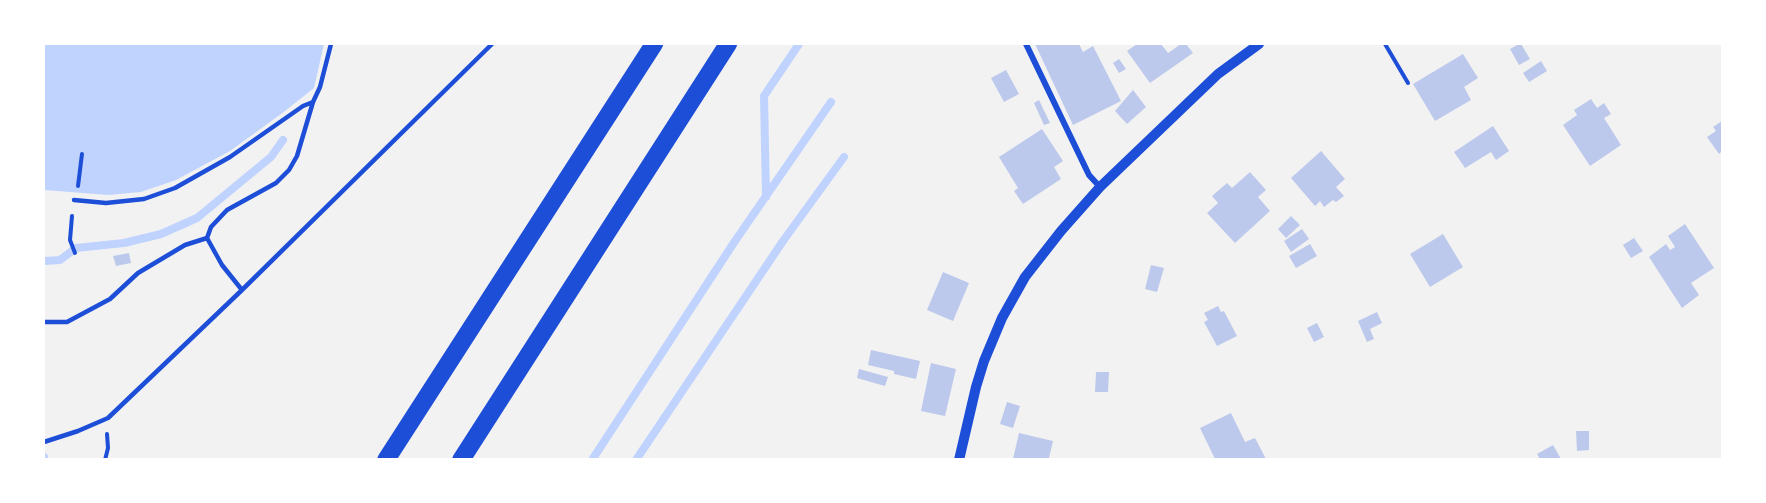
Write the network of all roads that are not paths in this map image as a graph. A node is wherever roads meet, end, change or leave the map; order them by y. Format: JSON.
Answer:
{"nodes":[{"id":1,"x":331,"y":44,"type":"edge"},
{"id":2,"x":492,"y":44,"type":"edge"},
{"id":3,"x":654,"y":44,"type":"edge"},
{"id":4,"x":728,"y":44,"type":"edge"},
{"id":5,"x":1026,"y":44,"type":"edge"},
{"id":6,"x":1259,"y":44,"type":"edge"},
{"id":7,"x":313,"y":102,"type":"junction"},
{"id":8,"x":1100,"y":187,"type":"junction"},
{"id":9,"x":75,"y":201,"type":"road end"},
{"id":10,"x":207,"y":238,"type":"junction"},
{"id":11,"x":242,"y":290,"type":"junction"},
{"id":12,"x":44,"y":322,"type":"edge"},
{"id":13,"x":44,"y":442,"type":"edge"},
{"id":14,"x":386,"y":459,"type":"edge"},
{"id":15,"x":461,"y":459,"type":"edge"},
{"id":16,"x":959,"y":459,"type":"edge"}],
"edges":[{"from":1,"to":7,"type":"lane"},
{"from":2,"to":11,"type":"lane"},
{"from":3,"to":14,"type":"highway"},
{"from":4,"to":15,"type":"highway"},
{"from":5,"to":8,"type":"street"},
{"from":6,"to":8,"type":"street"},
{"from":7,"to":9,"type":"lane"},
{"from":7,"to":10,"type":"lane"},
{"from":8,"to":16,"type":"street"},
{"from":10,"to":11,"type":"lane"},
{"from":10,"to":12,"type":"lane"},
{"from":11,"to":13,"type":"lane"}]}
